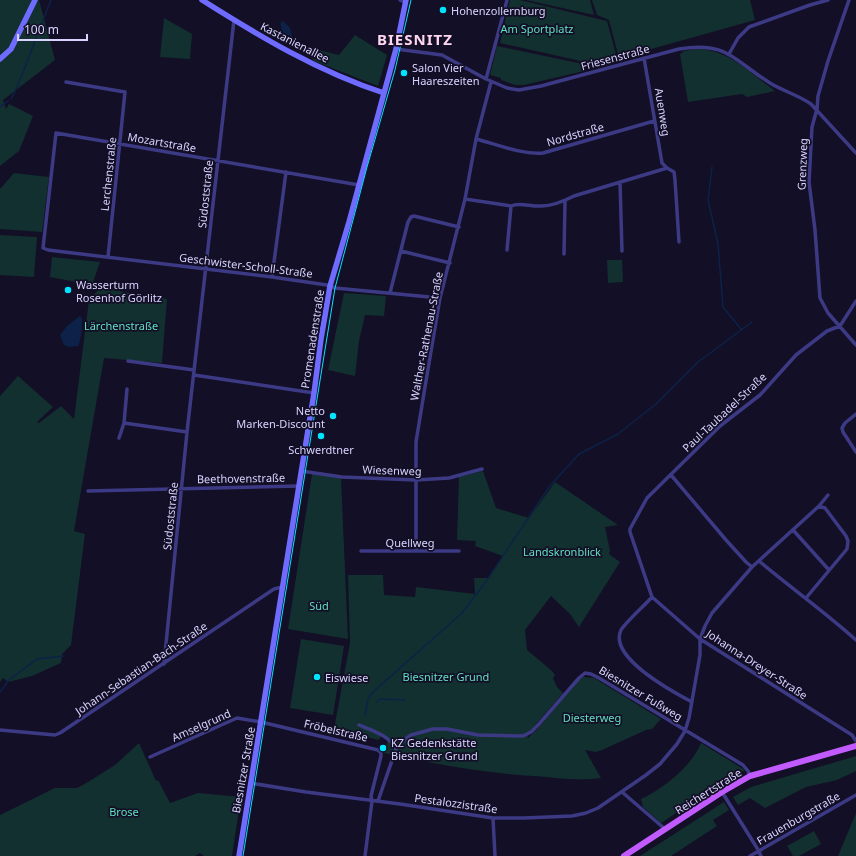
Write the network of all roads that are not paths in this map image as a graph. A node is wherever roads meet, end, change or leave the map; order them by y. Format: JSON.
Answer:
{"nodes":[{"id":1,"x":35,"y":0,"type":"edge"},
{"id":2,"x":202,"y":0,"type":"edge"},
{"id":3,"x":404,"y":0,"type":"edge"},
{"id":4,"x":507,"y":0,"type":"edge"},
{"id":5,"x":828,"y":0,"type":"edge"},
{"id":6,"x":849,"y":0,"type":"edge"},
{"id":7,"x":234,"y":20,"type":"junction"},
{"id":8,"x":396,"y":49,"type":"junction"},
{"id":9,"x":729,"y":54,"type":"junction"},
{"id":10,"x":644,"y":58,"type":"junction"},
{"id":11,"x":0,"y":59,"type":"edge"},
{"id":12,"x":486,"y":79,"type":"junction"},
{"id":13,"x":66,"y":82,"type":"dead end"},
{"id":14,"x":491,"y":82,"type":"junction"},
{"id":15,"x":384,"y":93,"type":"junction"},
{"id":16,"x":817,"y":109,"type":"junction"},
{"id":17,"x":654,"y":121,"type":"junction"},
{"id":18,"x":476,"y":139,"type":"junction"},
{"id":19,"x":120,"y":144,"type":"junction"},
{"id":20,"x":856,"y":153,"type":"edge"},
{"id":21,"x":218,"y":161,"type":"junction"},
{"id":22,"x":667,"y":168,"type":"junction"},
{"id":23,"x":286,"y":172,"type":"junction"},
{"id":24,"x":620,"y":182,"type":"junction"},
{"id":25,"x":359,"y":185,"type":"junction"},
{"id":26,"x":465,"y":199,"type":"junction"},
{"id":27,"x":565,"y":201,"type":"junction"},
{"id":28,"x":511,"y":206,"type":"junction"},
{"id":29,"x":459,"y":226,"type":"junction"},
{"id":30,"x":679,"y":242,"type":"dead end"},
{"id":31,"x":48,"y":250,"type":"joint"},
{"id":32,"x":507,"y":250,"type":"dead end"},
{"id":33,"x":401,"y":251,"type":"junction"},
{"id":34,"x":622,"y":251,"type":"dead end"},
{"id":35,"x":564,"y":254,"type":"dead end"},
{"id":36,"x":108,"y":257,"type":"junction"},
{"id":37,"x":450,"y":263,"type":"junction"},
{"id":38,"x":206,"y":269,"type":"junction"},
{"id":39,"x":272,"y":277,"type":"junction"},
{"id":40,"x":330,"y":286,"type":"junction"},
{"id":41,"x":390,"y":293,"type":"junction"},
{"id":42,"x":440,"y":298,"type":"junction"},
{"id":43,"x":856,"y":301,"type":"edge"},
{"id":44,"x":840,"y":326,"type":"junction"},
{"id":45,"x":856,"y":345,"type":"edge"},
{"id":46,"x":128,"y":361,"type":"dead end"},
{"id":47,"x":194,"y":372,"type":"junction"},
{"id":48,"x":127,"y":389,"type":"dead end"},
{"id":49,"x":314,"y":393,"type":"junction"},
{"id":50,"x":856,"y":414,"type":"edge"},
{"id":51,"x":124,"y":422,"type":"junction"},
{"id":52,"x":187,"y":432,"type":"junction"},
{"id":53,"x":119,"y":438,"type":"dead end"},
{"id":54,"x":856,"y":452,"type":"edge"},
{"id":55,"x":482,"y":469,"type":"dead end"},
{"id":56,"x":301,"y":471,"type":"junction"},
{"id":57,"x":671,"y":475,"type":"junction"},
{"id":58,"x":416,"y":480,"type":"junction"},
{"id":59,"x":299,"y":486,"type":"junction"},
{"id":60,"x":182,"y":490,"type":"junction"},
{"id":61,"x":88,"y":491,"type":"dead end"},
{"id":62,"x":828,"y":495,"type":"dead end"},
{"id":63,"x":819,"y":506,"type":"junction"},
{"id":64,"x":793,"y":530,"type":"junction"},
{"id":65,"x":416,"y":550,"type":"junction"},
{"id":66,"x":361,"y":551,"type":"dead end"},
{"id":67,"x":458,"y":552,"type":"dead end"},
{"id":68,"x":760,"y":561,"type":"junction"},
{"id":69,"x":752,"y":567,"type":"junction"},
{"id":70,"x":829,"y":570,"type":"junction"},
{"id":71,"x":282,"y":587,"type":"junction"},
{"id":72,"x":652,"y":597,"type":"junction"},
{"id":73,"x":806,"y":598,"type":"junction"},
{"id":74,"x":700,"y":639,"type":"junction"},
{"id":75,"x":856,"y":640,"type":"edge"},
{"id":76,"x":164,"y":664,"type":"junction"},
{"id":77,"x":266,"y":688,"type":"joint"},
{"id":78,"x":692,"y":702,"type":"junction"},
{"id":79,"x":261,"y":722,"type":"junction"},
{"id":80,"x":359,"y":725,"type":"dead end"},
{"id":81,"x":0,"y":730,"type":"edge"},
{"id":82,"x":685,"y":731,"type":"junction"},
{"id":83,"x":856,"y":741,"type":"edge"},
{"id":84,"x":856,"y":746,"type":"edge"},
{"id":85,"x":396,"y":749,"type":"junction"},
{"id":86,"x":150,"y":757,"type":"dead end"},
{"id":87,"x":750,"y":776,"type":"junction"},
{"id":88,"x":250,"y":783,"type":"junction"},
{"id":89,"x":622,"y":792,"type":"junction"},
{"id":90,"x":722,"y":792,"type":"junction"},
{"id":91,"x":856,"y":795,"type":"edge"},
{"id":92,"x":372,"y":801,"type":"junction"},
{"id":93,"x":378,"y":801,"type":"junction"},
{"id":94,"x":493,"y":818,"type":"junction"},
{"id":95,"x":665,"y":829,"type":"junction"},
{"id":96,"x":759,"y":851,"type":"junction"},
{"id":97,"x":239,"y":856,"type":"edge"},
{"id":98,"x":365,"y":856,"type":"edge"},
{"id":99,"x":495,"y":856,"type":"edge"},
{"id":100,"x":624,"y":856,"type":"edge"},
{"id":101,"x":750,"y":856,"type":"edge"},
{"id":102,"x":761,"y":856,"type":"edge"}],
"edges":[{"from":1,"to":11,"type":"main road"},
{"from":2,"to":7,"type":"main road","name":"Kastanienallee"},
{"from":3,"to":8,"type":"main road","name":"Promenadenstraße"},
{"from":4,"to":12,"type":"street"},
{"from":5,"to":9,"type":"street"},
{"from":6,"to":16,"type":"street","name":"Grenzweg"},
{"from":7,"to":15,"type":"main road","name":"Kastanienallee"},
{"from":7,"to":21,"type":"street","name":"Südoststraße"},
{"from":8,"to":12,"type":"street","name":"Friesenstraße"},
{"from":8,"to":15,"type":"main road","name":"Promenadenstraße"},
{"from":9,"to":10,"type":"street","name":"Friesenstraße"},
{"from":9,"to":16,"type":"street"},
{"from":10,"to":14,"type":"street","name":"Friesenstraße"},
{"from":10,"to":17,"type":"street","name":"Auenweg"},
{"from":12,"to":14,"type":"street","name":"Friesenstraße"},
{"from":13,"to":19,"type":"street","name":"Lerchenstraße"},
{"from":14,"to":18,"type":"street","name":"Walther-Rathenau-Straße"},
{"from":15,"to":25,"type":"main road","name":"Promenadenstraße"},
{"from":16,"to":20,"type":"street"},
{"from":16,"to":44,"type":"street","name":"Grenzweg"},
{"from":17,"to":18,"type":"street","name":"Nordstraße"},
{"from":17,"to":22,"type":"street","name":"Auenweg"},
{"from":18,"to":26,"type":"street","name":"Walther-Rathenau-Straße"},
{"from":19,"to":21,"type":"street","name":"Mozartstraße"},
{"from":19,"to":31,"type":"street","name":"Mozartstraße"},
{"from":19,"to":36,"type":"street","name":"Lerchenstraße"},
{"from":21,"to":23,"type":"street","name":"Mozartstraße"},
{"from":21,"to":38,"type":"street","name":"Südoststraße"},
{"from":22,"to":24,"type":"street"},
{"from":22,"to":30,"type":"street","name":"Auenweg"},
{"from":23,"to":25,"type":"street","name":"Mozartstraße"},
{"from":23,"to":39,"type":"street"},
{"from":24,"to":27,"type":"street"},
{"from":24,"to":34,"type":"street"},
{"from":25,"to":40,"type":"main road","name":"Promenadenstraße"},
{"from":26,"to":28,"type":"street"},
{"from":26,"to":29,"type":"street","name":"Walther-Rathenau-Straße"},
{"from":27,"to":28,"type":"street"},
{"from":27,"to":35,"type":"street"},
{"from":28,"to":32,"type":"street"},
{"from":29,"to":33,"type":"street"},
{"from":29,"to":37,"type":"street","name":"Walther-Rathenau-Straße"},
{"from":31,"to":36,"type":"street","name":"Geschwister-Scholl-Straße"},
{"from":33,"to":37,"type":"street"},
{"from":33,"to":41,"type":"street"},
{"from":36,"to":38,"type":"street","name":"Geschwister-Scholl-Straße"},
{"from":37,"to":42,"type":"street","name":"Walther-Rathenau-Straße"},
{"from":38,"to":39,"type":"street","name":"Geschwister-Scholl-Straße"},
{"from":38,"to":47,"type":"street","name":"Südoststraße"},
{"from":39,"to":40,"type":"street","name":"Geschwister-Scholl-Straße"},
{"from":40,"to":41,"type":"street","name":"Geschwister-Scholl-Straße"},
{"from":40,"to":49,"type":"main road","name":"Promenadenstraße"},
{"from":41,"to":42,"type":"street","name":"Geschwister-Scholl-Straße"},
{"from":42,"to":58,"type":"street","name":"Walther-Rathenau-Straße"},
{"from":43,"to":44,"type":"street","name":"Paul-Taubadel-Straße"},
{"from":44,"to":45,"type":"street","name":"Grenzweg"},
{"from":44,"to":57,"type":"street","name":"Paul-Taubadel-Straße"},
{"from":46,"to":47,"type":"street"},
{"from":47,"to":49,"type":"street"},
{"from":47,"to":52,"type":"street","name":"Südoststraße"},
{"from":48,"to":51,"type":"street"},
{"from":49,"to":56,"type":"main road","name":"Promenadenstraße"},
{"from":50,"to":54,"type":"street"},
{"from":51,"to":52,"type":"street"},
{"from":51,"to":53,"type":"street"},
{"from":52,"to":60,"type":"street","name":"Südoststraße"},
{"from":55,"to":58,"type":"street","name":"Wiesenweg"},
{"from":56,"to":58,"type":"street","name":"Wiesenweg"},
{"from":56,"to":59,"type":"main road","name":"Promenadenstraße"},
{"from":57,"to":69,"type":"street"},
{"from":57,"to":72,"type":"street","name":"Paul-Taubadel-Straße"},
{"from":58,"to":65,"type":"street","name":"Walther-Rathenau-Straße"},
{"from":59,"to":60,"type":"street","name":"Beethovenstraße"},
{"from":59,"to":71,"type":"main road","name":"Promenadenstraße"},
{"from":60,"to":61,"type":"street","name":"Beethovenstraße"},
{"from":60,"to":76,"type":"street","name":"Südoststraße"},
{"from":62,"to":63,"type":"street"},
{"from":63,"to":64,"type":"street"},
{"from":63,"to":70,"type":"street"},
{"from":64,"to":68,"type":"street"},
{"from":64,"to":70,"type":"street"},
{"from":65,"to":66,"type":"street","name":"Quellweg"},
{"from":65,"to":67,"type":"street","name":"Quellweg"},
{"from":68,"to":69,"type":"street"},
{"from":68,"to":73,"type":"street"},
{"from":69,"to":74,"type":"street"},
{"from":70,"to":73,"type":"street"},
{"from":71,"to":76,"type":"street","name":"Johann-Sebastian-Bach-Straße"},
{"from":71,"to":77,"type":"main road","name":"Promenadenstraße"},
{"from":72,"to":74,"type":"street","name":"Johanna-Dreyer-Straße"},
{"from":72,"to":78,"type":"street"},
{"from":73,"to":75,"type":"street"},
{"from":74,"to":78,"type":"street"},
{"from":74,"to":83,"type":"street","name":"Johanna-Dreyer-Straße"},
{"from":76,"to":81,"type":"street","name":"Johann-Sebastian-Bach-Straße"},
{"from":77,"to":79,"type":"main road","name":"Biesnitzer Straße"},
{"from":78,"to":82,"type":"street"},
{"from":79,"to":86,"type":"street","name":"Amselgrund"},
{"from":79,"to":88,"type":"main road","name":"Biesnitzer Straße"},
{"from":79,"to":92,"type":"street","name":"Fröbelstraße"},
{"from":80,"to":85,"type":"street"},
{"from":82,"to":85,"type":"street","name":"Biesnitzer Fußweg"},
{"from":82,"to":87,"type":"street","name":"Biesnitzer Fußweg"},
{"from":82,"to":89,"type":"street","name":"Pestalozzistraße"},
{"from":84,"to":87,"type":"main road","name":"Reichertstraße"},
{"from":85,"to":93,"type":"street"},
{"from":87,"to":90,"type":"main road","name":"Reichertstraße"},
{"from":88,"to":92,"type":"street","name":"Pestalozzistraße"},
{"from":88,"to":97,"type":"main road","name":"Biesnitzer Straße"},
{"from":89,"to":94,"type":"street","name":"Pestalozzistraße"},
{"from":89,"to":95,"type":"street"},
{"from":90,"to":95,"type":"main road","name":"Reichertstraße"},
{"from":90,"to":96,"type":"street"},
{"from":91,"to":96,"type":"street","name":"Frauenburgstraße"},
{"from":92,"to":93,"type":"street","name":"Pestalozzistraße"},
{"from":92,"to":98,"type":"street"},
{"from":93,"to":94,"type":"street","name":"Pestalozzistraße"},
{"from":94,"to":99,"type":"street"},
{"from":95,"to":100,"type":"main road","name":"Reichertstraße"},
{"from":96,"to":101,"type":"street","name":"Frauenburgstraße"},
{"from":96,"to":102,"type":"street"}]}
